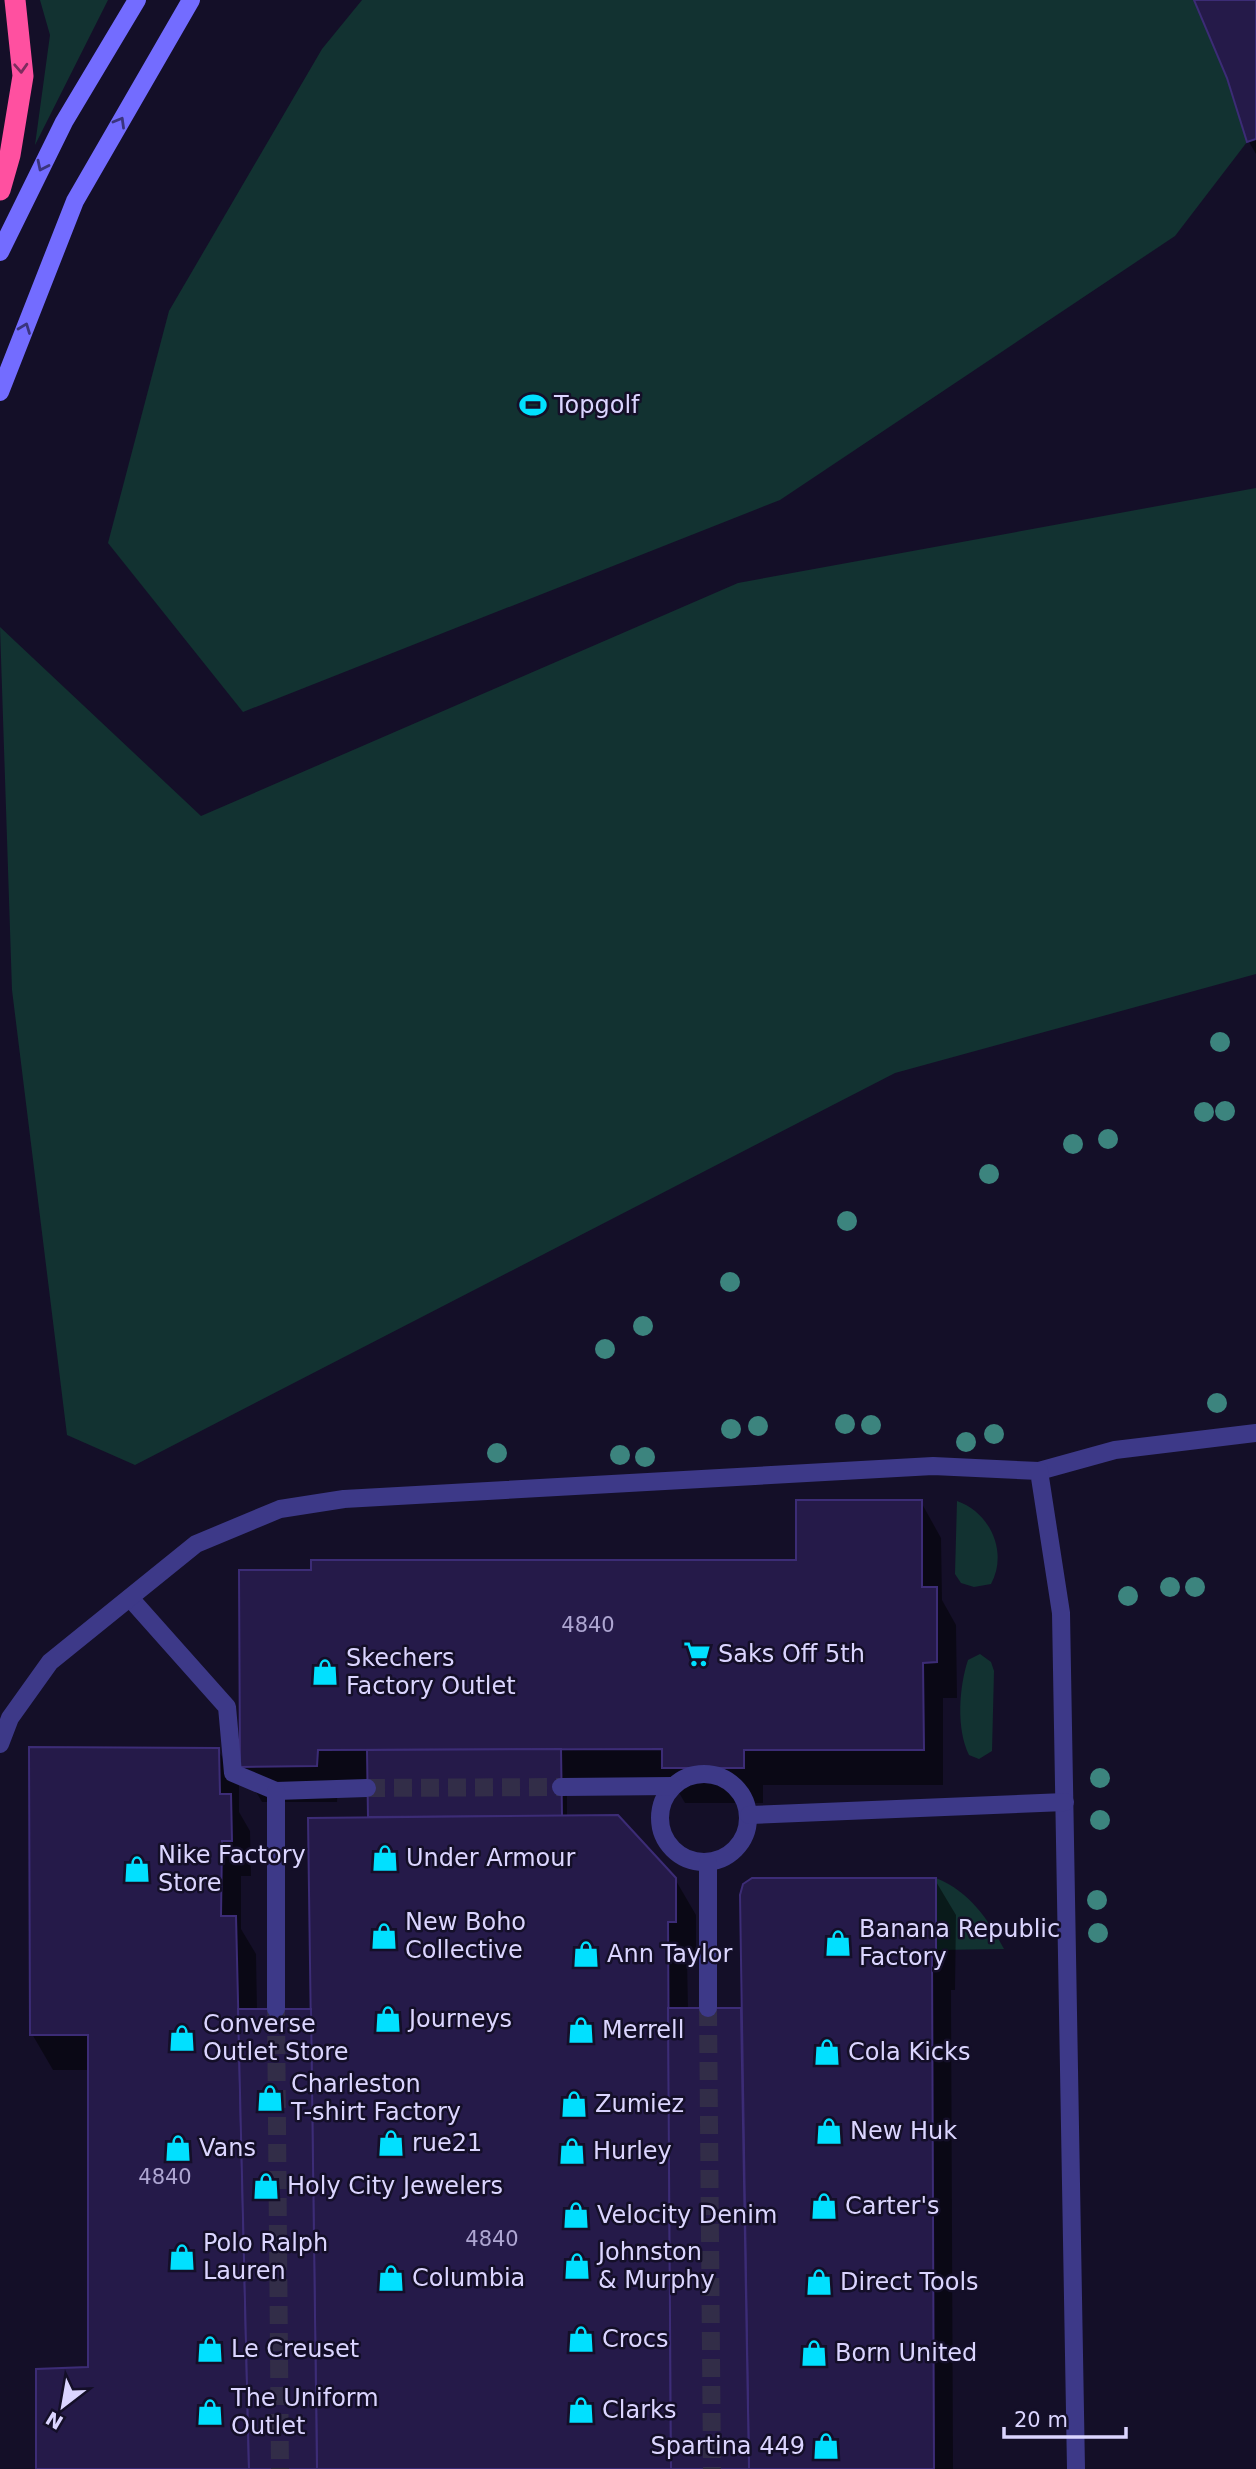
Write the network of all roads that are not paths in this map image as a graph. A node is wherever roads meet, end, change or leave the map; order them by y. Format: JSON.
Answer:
{"nodes":[{"id":1,"x":15,"y":0,"type":"edge"},
{"id":2,"x":137,"y":0,"type":"edge"},
{"id":3,"x":191,"y":0,"type":"edge"},
{"id":4,"x":0,"y":190,"type":"edge"},
{"id":5,"x":0,"y":252,"type":"edge"},
{"id":6,"x":0,"y":392,"type":"edge"},
{"id":7,"x":1256,"y":1433,"type":"edge"},
{"id":8,"x":1039,"y":1471,"type":"junction"},
{"id":9,"x":130,"y":1598,"type":"junction"},
{"id":10,"x":0,"y":1744,"type":"edge"},
{"id":11,"x":673,"y":1786,"type":"junction"},
{"id":12,"x":561,"y":1787,"type":"tunnel mouth"},
{"id":13,"x":367,"y":1788,"type":"tunnel mouth"},
{"id":14,"x":275,"y":1791,"type":"junction"},
{"id":15,"x":1065,"y":1802,"type":"junction"},
{"id":16,"x":748,"y":1815,"type":"junction"},
{"id":17,"x":708,"y":1862,"type":"junction"},
{"id":18,"x":708,"y":2008,"type":"tunnel mouth"},
{"id":19,"x":276,"y":2009,"type":"tunnel mouth"},
{"id":20,"x":1076,"y":2469,"type":"edge"}],
"edges":[{"from":1,"to":4,"type":"highway","one_way":true},
{"from":2,"to":5,"type":"street","one_way":true},
{"from":6,"to":3,"type":"street","one_way":true},
{"from":7,"to":8,"type":"street"},
{"from":8,"to":9,"type":"street"},
{"from":8,"to":15,"type":"street"},
{"from":9,"to":10,"type":"street"},
{"from":9,"to":14,"type":"street"},
{"from":11,"to":12,"type":"street"},
{"from":11,"to":16,"type":"street"},
{"from":11,"to":17,"type":"street"},
{"from":13,"to":14,"type":"street"},
{"from":14,"to":19,"type":"street"},
{"from":15,"to":16,"type":"street"},
{"from":15,"to":20,"type":"street"},
{"from":16,"to":17,"type":"street"},
{"from":17,"to":18,"type":"street"}]}
